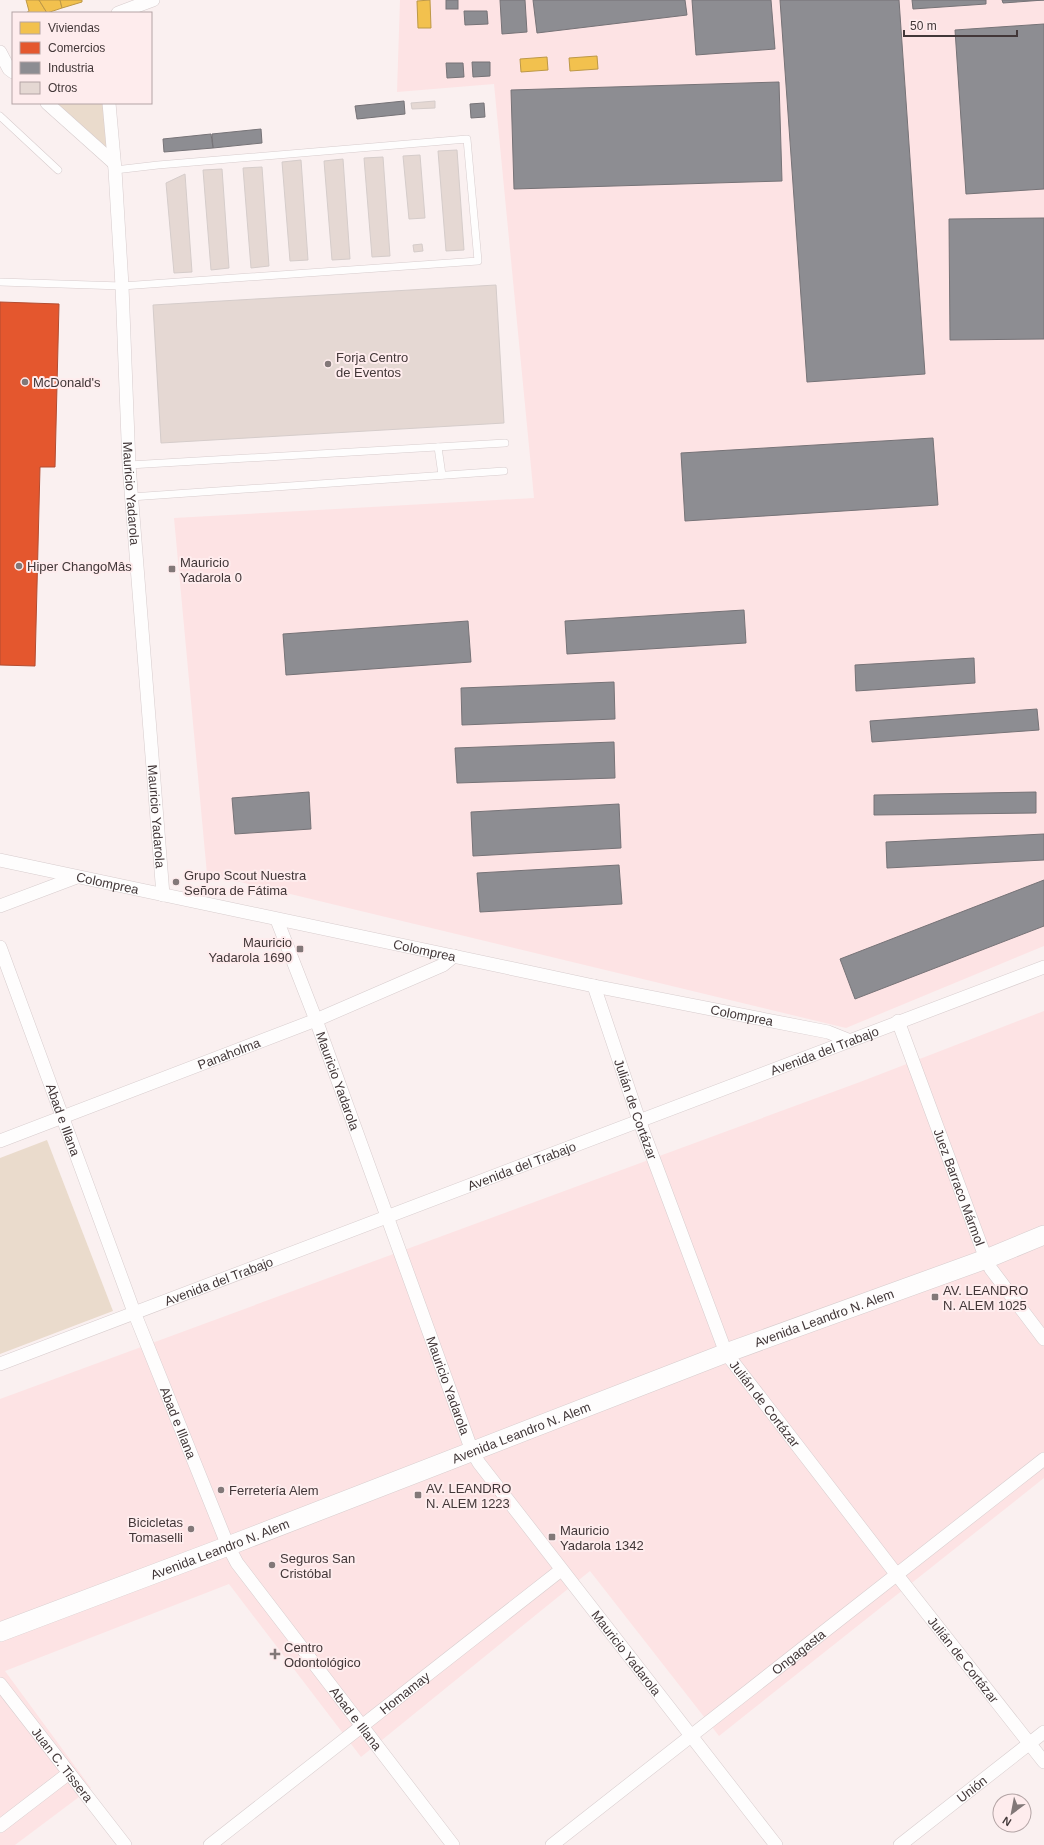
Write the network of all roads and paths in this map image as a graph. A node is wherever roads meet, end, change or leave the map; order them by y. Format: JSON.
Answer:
{"nodes":[{"id":1,"x":153,"y":0,"type":"edge"},
{"id":2,"x":121,"y":12,"type":"edge"},
{"id":3,"x":4,"y":53,"type":"edge"},
{"id":4,"x":12,"y":70,"type":"edge"},
{"id":5,"x":48,"y":104,"type":"edge"},
{"id":6,"x":109,"y":104,"type":"edge"},
{"id":7,"x":0,"y":116,"type":"edge"},
{"id":8,"x":115,"y":167,"type":"junction"},
{"id":9,"x":58,"y":170,"type":"dead end"},
{"id":10,"x":0,"y":282,"type":"edge"},
{"id":11,"x":122,"y":286,"type":"junction"},
{"id":12,"x":505,"y":443,"type":"dead end"},
{"id":13,"x":438,"y":447,"type":"junction"},
{"id":14,"x":129,"y":465,"type":"junction"},
{"id":15,"x":504,"y":471,"type":"dead end"},
{"id":16,"x":442,"y":475,"type":"junction"},
{"id":17,"x":131,"y":497,"type":"junction"},
{"id":18,"x":0,"y":860,"type":"edge"},
{"id":19,"x":77,"y":877,"type":"junction"},
{"id":20,"x":163,"y":895,"type":"junction"},
{"id":21,"x":0,"y":906,"type":"edge"},
{"id":22,"x":277,"y":920,"type":"junction"},
{"id":23,"x":0,"y":947,"type":"edge"},
{"id":24,"x":454,"y":956,"type":"junction"},
{"id":25,"x":1044,"y":967,"type":"edge"},
{"id":26,"x":594,"y":986,"type":"junction"},
{"id":27,"x":316,"y":1020,"type":"junction"},
{"id":28,"x":898,"y":1022,"type":"junction"},
{"id":29,"x":848,"y":1040,"type":"junction"},
{"id":30,"x":63,"y":1117,"type":"junction"},
{"id":31,"x":639,"y":1120,"type":"junction"},
{"id":32,"x":0,"y":1141,"type":"edge"},
{"id":33,"x":387,"y":1216,"type":"junction"},
{"id":34,"x":1044,"y":1235,"type":"edge"},
{"id":35,"x":986,"y":1259,"type":"junction"},
{"id":36,"x":134,"y":1312,"type":"junction"},
{"id":37,"x":1044,"y":1339,"type":"edge"},
{"id":38,"x":726,"y":1353,"type":"junction"},
{"id":39,"x":0,"y":1364,"type":"edge"},
{"id":40,"x":472,"y":1451,"type":"junction"},
{"id":41,"x":1044,"y":1459,"type":"edge"},
{"id":42,"x":228,"y":1546,"type":"junction"},
{"id":43,"x":561,"y":1570,"type":"junction"},
{"id":44,"x":897,"y":1575,"type":"junction"},
{"id":45,"x":0,"y":1632,"type":"edge"},
{"id":46,"x":0,"y":1684,"type":"edge"},
{"id":47,"x":363,"y":1726,"type":"junction"},
{"id":48,"x":1044,"y":1732,"type":"edge"},
{"id":49,"x":691,"y":1736,"type":"junction"},
{"id":50,"x":1030,"y":1744,"type":"junction"},
{"id":51,"x":1044,"y":1762,"type":"edge"},
{"id":52,"x":69,"y":1773,"type":"junction"},
{"id":53,"x":0,"y":1826,"type":"edge"},
{"id":54,"x":125,"y":1845,"type":"edge"},
{"id":55,"x":210,"y":1845,"type":"edge"},
{"id":56,"x":453,"y":1845,"type":"edge"},
{"id":57,"x":552,"y":1845,"type":"edge"},
{"id":58,"x":776,"y":1845,"type":"edge"},
{"id":59,"x":900,"y":1845,"type":"edge"}],
"edges":[{"from":1,"to":2,"type":"street"},
{"from":3,"to":4,"type":"street"},
{"from":5,"to":8,"type":"street"},
{"from":6,"to":8,"type":"street","name":"Mauricio Yadarola"},
{"from":7,"to":9,"type":"lane"},
{"from":8,"to":11,"type":"street","name":"Mauricio Yadarola"},
{"from":8,"to":11,"type":"lane"},
{"from":10,"to":11,"type":"lane"},
{"from":11,"to":14,"type":"street","name":"Mauricio Yadarola"},
{"from":12,"to":13,"type":"lane"},
{"from":13,"to":14,"type":"lane"},
{"from":13,"to":16,"type":"lane"},
{"from":14,"to":17,"type":"street","name":"Mauricio Yadarola"},
{"from":15,"to":16,"type":"lane"},
{"from":16,"to":17,"type":"lane"},
{"from":17,"to":20,"type":"street","name":"Mauricio Yadarola"},
{"from":18,"to":19,"type":"street","name":"Colomprea"},
{"from":19,"to":20,"type":"street","name":"Colomprea"},
{"from":19,"to":21,"type":"street"},
{"from":20,"to":22,"type":"street","name":"Colomprea"},
{"from":22,"to":24,"type":"street","name":"Colomprea"},
{"from":22,"to":27,"type":"street","name":"Mauricio Yadarola"},
{"from":23,"to":30,"type":"street","name":"Abad e Illana"},
{"from":24,"to":26,"type":"street","name":"Colomprea"},
{"from":24,"to":27,"type":"street","name":"Panaholma"},
{"from":25,"to":28,"type":"street","name":"Avenida del Trabajo"},
{"from":26,"to":29,"type":"street","name":"Colomprea"},
{"from":26,"to":31,"type":"street","name":"Julián de Cortázar"},
{"from":27,"to":30,"type":"street","name":"Panaholma"},
{"from":27,"to":33,"type":"street","name":"Mauricio Yadarola"},
{"from":28,"to":29,"type":"street","name":"Avenida del Trabajo"},
{"from":28,"to":35,"type":"street","name":"Juez Barraco Mármol"},
{"from":29,"to":31,"type":"street","name":"Avenida del Trabajo"},
{"from":30,"to":32,"type":"street","name":"Panaholma"},
{"from":30,"to":36,"type":"street","name":"Abad e Illana"},
{"from":31,"to":33,"type":"street","name":"Avenida del Trabajo"},
{"from":31,"to":38,"type":"street","name":"Julián de Cortázar"},
{"from":33,"to":36,"type":"street","name":"Avenida del Trabajo"},
{"from":33,"to":40,"type":"street","name":"Mauricio Yadarola"},
{"from":34,"to":35,"type":"main road","name":"Avenida Leandro N. Alem"},
{"from":35,"to":37,"type":"street","name":"Juez Barraco Mármol"},
{"from":35,"to":38,"type":"main road","name":"Avenida Leandro N. Alem"},
{"from":36,"to":39,"type":"street","name":"Avenida del Trabajo"},
{"from":36,"to":42,"type":"street","name":"Abad e Illana"},
{"from":38,"to":40,"type":"main road","name":"Avenida Leandro N. Alem"},
{"from":38,"to":44,"type":"street","name":"Julián de Cortázar"},
{"from":40,"to":42,"type":"main road","name":"Avenida Leandro N. Alem"},
{"from":40,"to":43,"type":"street","name":"Mauricio Yadarola"},
{"from":41,"to":44,"type":"street","name":"Ongagasta"},
{"from":42,"to":45,"type":"main road","name":"Avenida Leandro N. Alem"},
{"from":42,"to":47,"type":"street","name":"Abad e Illana"},
{"from":43,"to":47,"type":"street","name":"Homamay"},
{"from":43,"to":49,"type":"street","name":"Mauricio Yadarola"},
{"from":44,"to":49,"type":"street","name":"Ongagasta"},
{"from":44,"to":50,"type":"street","name":"Julián de Cortázar"},
{"from":46,"to":52,"type":"street","name":"Juan C. Tissera"},
{"from":47,"to":55,"type":"street","name":"Homamay"},
{"from":47,"to":56,"type":"street","name":"Abad e Illana"},
{"from":48,"to":50,"type":"street","name":"Unión"},
{"from":49,"to":57,"type":"street","name":"Ongagasta"},
{"from":49,"to":58,"type":"street","name":"Mauricio Yadarola"},
{"from":50,"to":51,"type":"street","name":"Julián de Cortázar"},
{"from":50,"to":59,"type":"street","name":"Unión"},
{"from":52,"to":53,"type":"street"},
{"from":52,"to":54,"type":"street","name":"Juan C. Tissera"}]}
